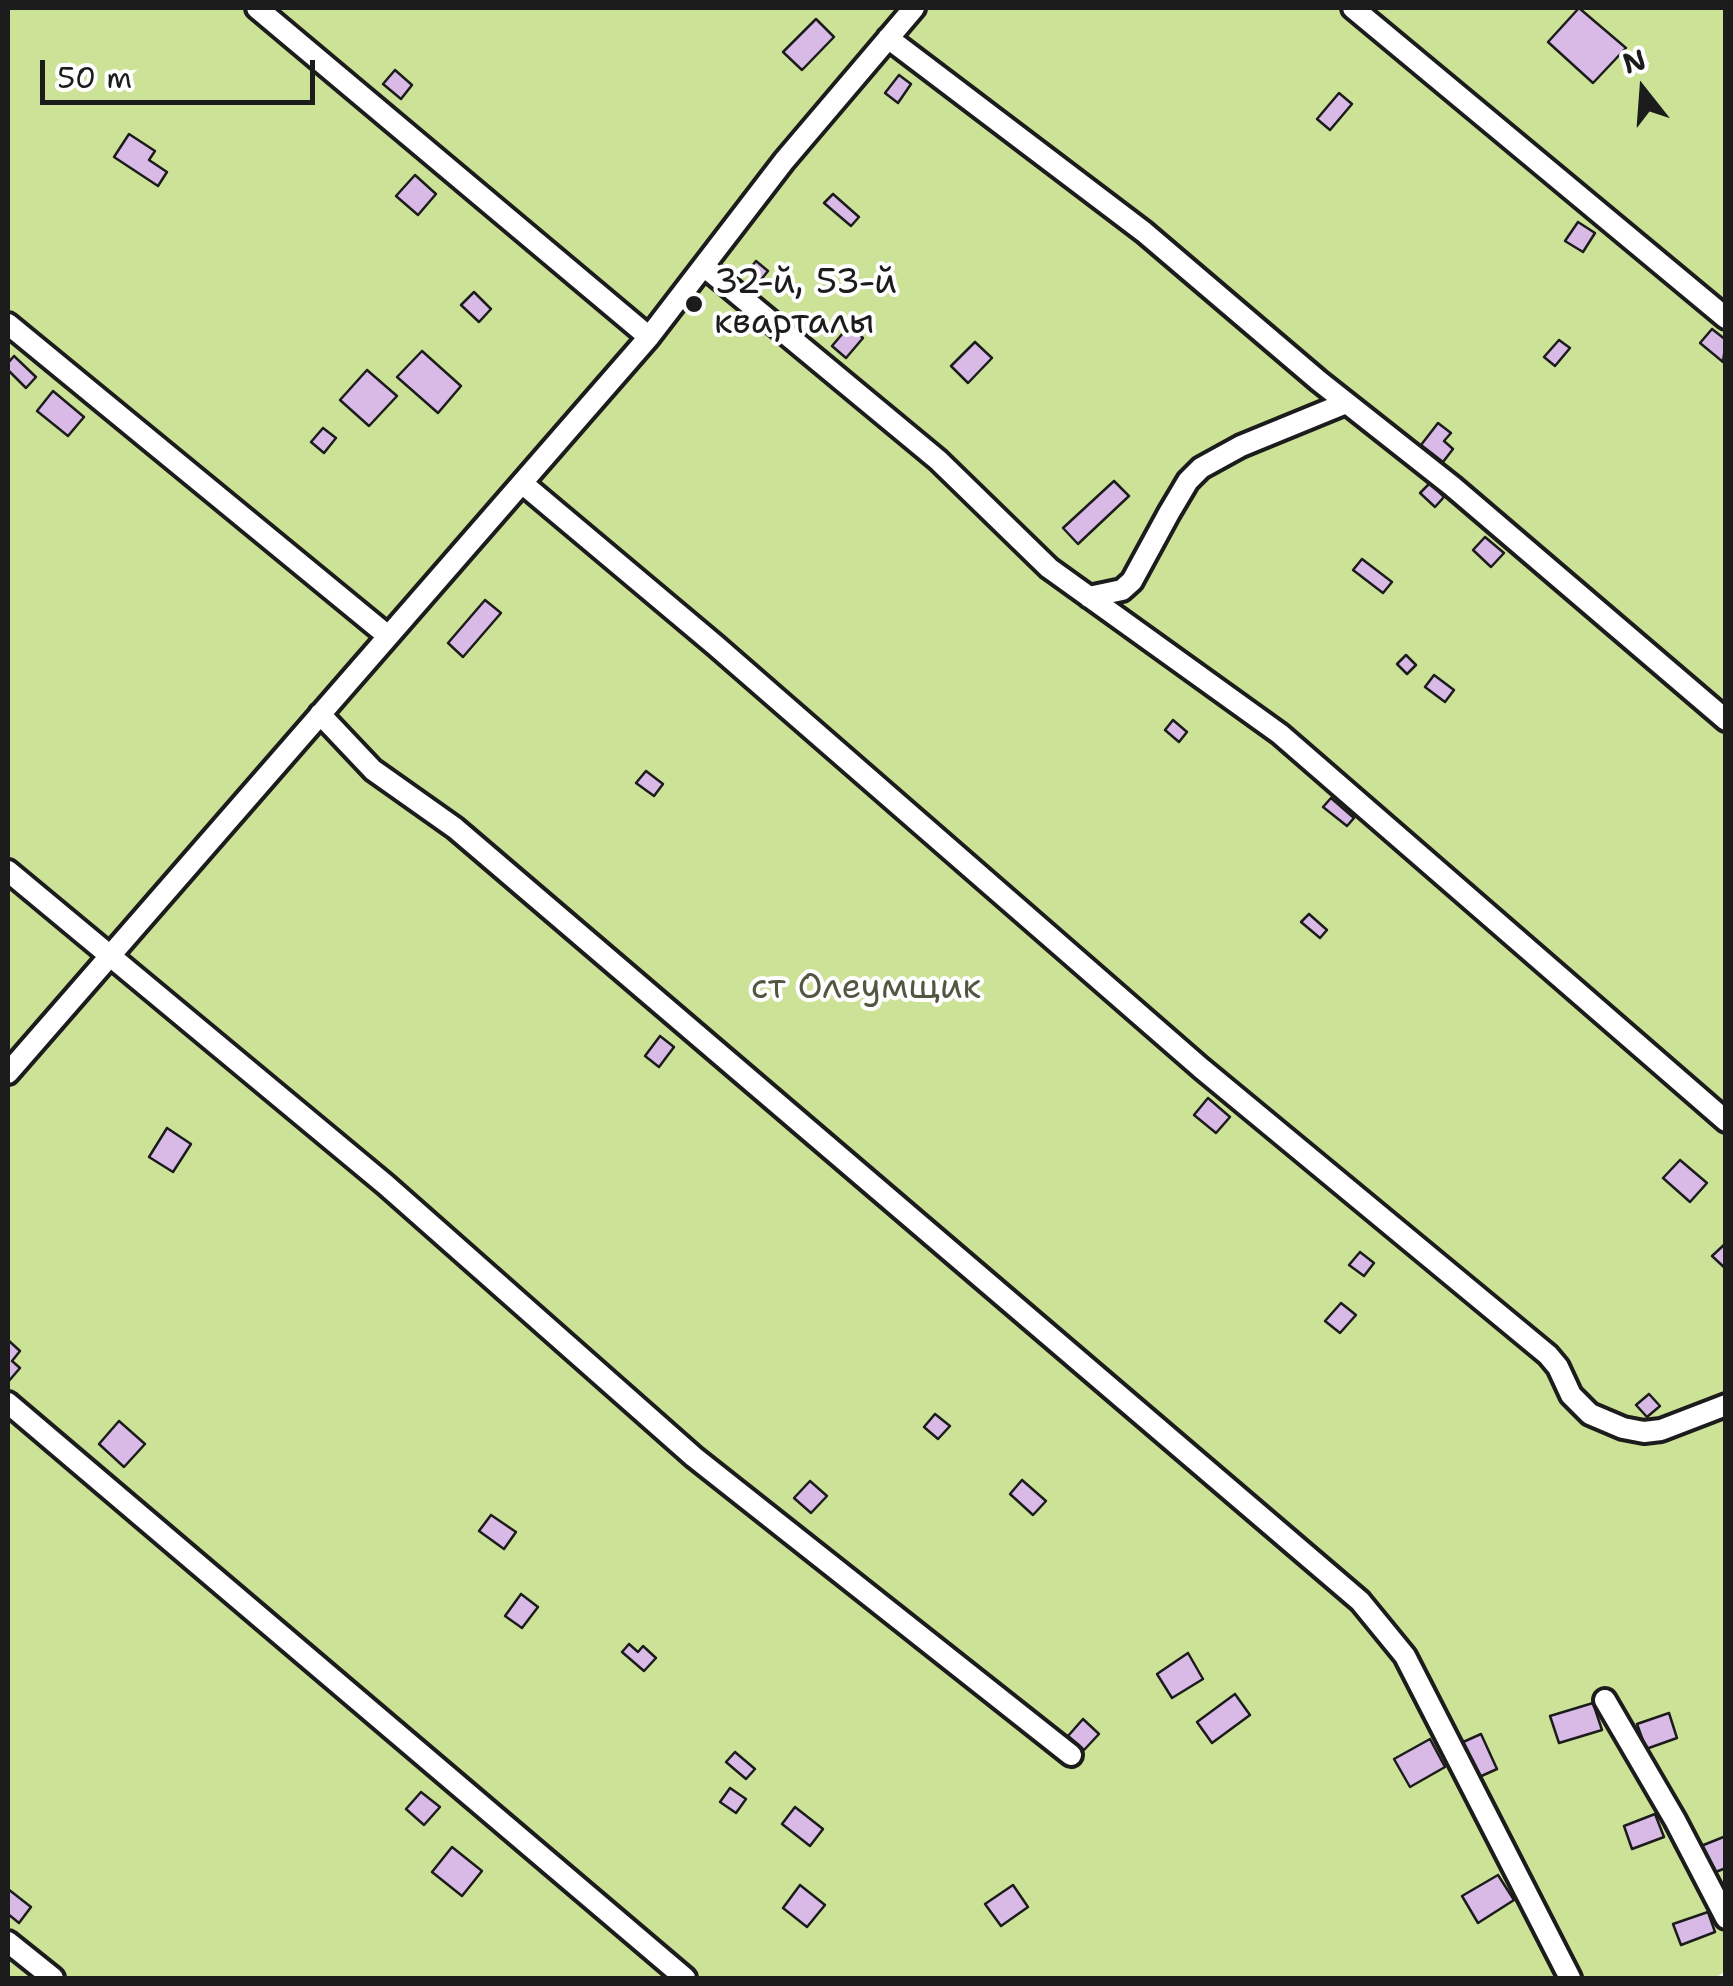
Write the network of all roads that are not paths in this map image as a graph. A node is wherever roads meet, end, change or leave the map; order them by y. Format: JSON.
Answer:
{"nodes":[{"id":1,"x":257,"y":8,"type":"edge"},
{"id":2,"x":914,"y":8,"type":"edge"},
{"id":3,"x":1353,"y":8,"type":"edge"},
{"id":4,"x":888,"y":38,"type":"junction"},
{"id":5,"x":705,"y":267,"type":"junction"},
{"id":6,"x":1726,"y":318,"type":"edge"},
{"id":7,"x":8,"y":324,"type":"edge"},
{"id":8,"x":649,"y":337,"type":"junction"},
{"id":9,"x":1346,"y":403,"type":"junction"},
{"id":10,"x":522,"y":484,"type":"junction"},
{"id":11,"x":1089,"y":598,"type":"junction"},
{"id":12,"x":388,"y":636,"type":"junction"},
{"id":13,"x":320,"y":714,"type":"junction"},
{"id":14,"x":1726,"y":720,"type":"edge"},
{"id":15,"x":8,"y":871,"type":"edge"},
{"id":16,"x":110,"y":955,"type":"junction"},
{"id":17,"x":8,"y":1073,"type":"edge"},
{"id":18,"x":1726,"y":1121,"type":"edge"},
{"id":19,"x":8,"y":1403,"type":"edge"},
{"id":20,"x":1726,"y":1406,"type":"edge"},
{"id":21,"x":1605,"y":1700,"type":"dead end"},
{"id":22,"x":1071,"y":1755,"type":"dead end"},
{"id":23,"x":1726,"y":1918,"type":"edge"},
{"id":24,"x":8,"y":1942,"type":"edge"},
{"id":25,"x":53,"y":1978,"type":"edge"},
{"id":26,"x":685,"y":1978,"type":"edge"},
{"id":27,"x":1570,"y":1978,"type":"edge"}],
"edges":[{"from":1,"to":8,"type":"lane"},
{"from":2,"to":4,"type":"lane"},
{"from":3,"to":6,"type":"lane"},
{"from":4,"to":5,"type":"lane"},
{"from":4,"to":9,"type":"lane"},
{"from":5,"to":8,"type":"lane"},
{"from":5,"to":11,"type":"lane"},
{"from":7,"to":12,"type":"lane"},
{"from":8,"to":10,"type":"lane"},
{"from":9,"to":11,"type":"lane"},
{"from":9,"to":14,"type":"lane"},
{"from":10,"to":12,"type":"lane"},
{"from":10,"to":20,"type":"lane"},
{"from":11,"to":18,"type":"lane"},
{"from":12,"to":13,"type":"lane"},
{"from":13,"to":16,"type":"lane"},
{"from":13,"to":27,"type":"lane"},
{"from":15,"to":16,"type":"lane"},
{"from":16,"to":17,"type":"lane"},
{"from":16,"to":22,"type":"lane"},
{"from":19,"to":26,"type":"lane"},
{"from":21,"to":23,"type":"lane"},
{"from":24,"to":25,"type":"lane"}]}
